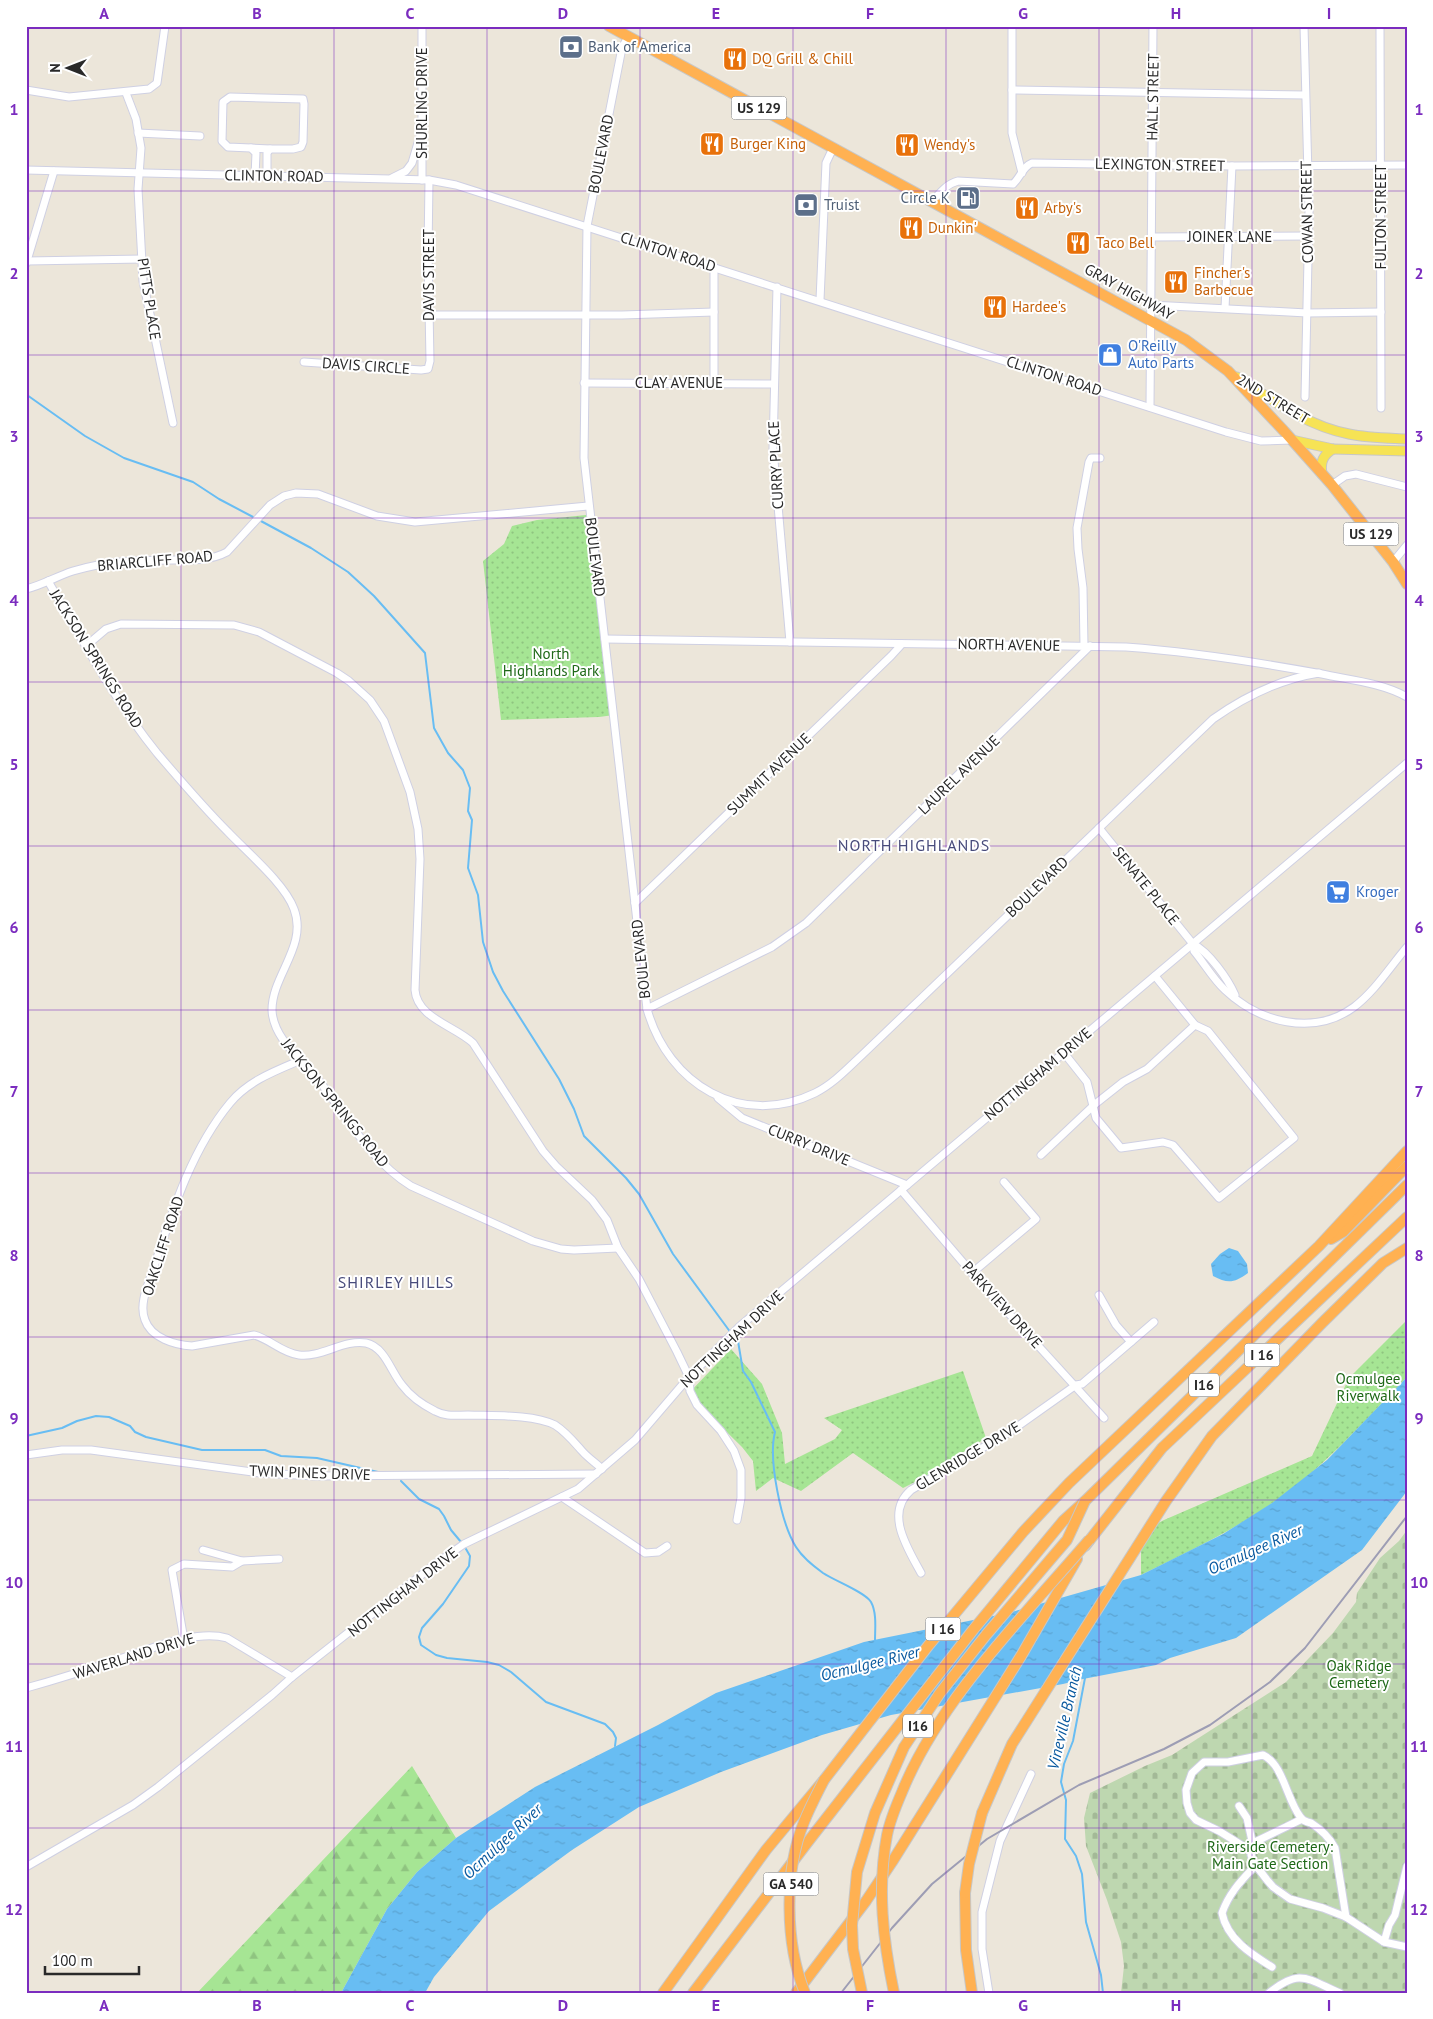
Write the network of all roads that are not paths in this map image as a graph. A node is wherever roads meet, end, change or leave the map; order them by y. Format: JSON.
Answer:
{"nodes":[{"id":1,"x":165,"y":26,"type":"edge"},
{"id":2,"x":422,"y":26,"type":"edge"},
{"id":3,"x":609,"y":26,"type":"edge"},
{"id":4,"x":1012,"y":26,"type":"edge"},
{"id":5,"x":1153,"y":26,"type":"edge"},
{"id":6,"x":1304,"y":26,"type":"edge"},
{"id":7,"x":1380,"y":26,"type":"edge"},
{"id":8,"x":628,"y":37,"type":"junction"},
{"id":9,"x":26,"y":90,"type":"edge"},
{"id":10,"x":1012,"y":90,"type":"junction"},
{"id":11,"x":126,"y":93,"type":"junction"},
{"id":12,"x":1153,"y":94,"type":"junction"},
{"id":13,"x":1305,"y":94,"type":"junction"},
{"id":14,"x":422,"y":128,"type":"junction"},
{"id":15,"x":138,"y":133,"type":"junction"},
{"id":16,"x":200,"y":136,"type":"dead end"},
{"id":17,"x":251,"y":148,"type":"junction"},
{"id":18,"x":833,"y":148,"type":"junction"},
{"id":19,"x":270,"y":149,"type":"junction"},
{"id":20,"x":1381,"y":164,"type":"junction"},
{"id":21,"x":1152,"y":165,"type":"junction"},
{"id":22,"x":1307,"y":165,"type":"junction"},
{"id":23,"x":1407,"y":165,"type":"edge"},
{"id":24,"x":1232,"y":166,"type":"junction"},
{"id":25,"x":26,"y":170,"type":"edge"},
{"id":26,"x":54,"y":171,"type":"junction"},
{"id":27,"x":138,"y":173,"type":"junction"},
{"id":28,"x":1022,"y":173,"type":"junction"},
{"id":29,"x":255,"y":176,"type":"junction"},
{"id":30,"x":266,"y":176,"type":"junction"},
{"id":31,"x":390,"y":178,"type":"junction"},
{"id":32,"x":426,"y":180,"type":"junction"},
{"id":33,"x":932,"y":202,"type":"junction"},
{"id":34,"x":587,"y":226,"type":"junction"},
{"id":35,"x":1230,"y":236,"type":"junction"},
{"id":36,"x":1308,"y":236,"type":"junction"},
{"id":37,"x":1152,"y":237,"type":"junction"},
{"id":38,"x":142,"y":259,"type":"junction"},
{"id":39,"x":27,"y":263,"type":"edge"},
{"id":40,"x":714,"y":267,"type":"junction"},
{"id":41,"x":777,"y":287,"type":"junction"},
{"id":42,"x":820,"y":300,"type":"junction"},
{"id":43,"x":1151,"y":305,"type":"junction"},
{"id":44,"x":1225,"y":308,"type":"junction"},
{"id":45,"x":714,"y":312,"type":"junction"},
{"id":46,"x":1307,"y":312,"type":"junction"},
{"id":47,"x":1380,"y":312,"type":"junction"},
{"id":48,"x":429,"y":315,"type":"junction"},
{"id":49,"x":585,"y":315,"type":"junction"},
{"id":50,"x":1150,"y":320,"type":"junction"},
{"id":51,"x":304,"y":362,"type":"dead end"},
{"id":52,"x":428,"y":369,"type":"joint"},
{"id":53,"x":1228,"y":371,"type":"junction"},
{"id":54,"x":584,"y":383,"type":"junction"},
{"id":55,"x":714,"y":384,"type":"junction"},
{"id":56,"x":774,"y":384,"type":"junction"},
{"id":57,"x":1305,"y":397,"type":"dead end"},
{"id":58,"x":1150,"y":407,"type":"junction"},
{"id":59,"x":1381,"y":408,"type":"dead end"},
{"id":60,"x":173,"y":424,"type":"dead end"},
{"id":61,"x":1407,"y":439,"type":"edge"},
{"id":62,"x":1292,"y":440,"type":"junction"},
{"id":63,"x":1333,"y":449,"type":"junction"},
{"id":64,"x":1407,"y":451,"type":"edge"},
{"id":65,"x":1100,"y":458,"type":"dead end"},
{"id":66,"x":1322,"y":474,"type":"junction"},
{"id":67,"x":1332,"y":485,"type":"junction"},
{"id":68,"x":1407,"y":486,"type":"edge"},
{"id":69,"x":588,"y":506,"type":"junction"},
{"id":70,"x":1407,"y":545,"type":"edge"},
{"id":71,"x":1393,"y":562,"type":"junction"},
{"id":72,"x":48,"y":581,"type":"junction"},
{"id":73,"x":1407,"y":584,"type":"edge"},
{"id":74,"x":26,"y":589,"type":"edge"},
{"id":75,"x":605,"y":639,"type":"junction"},
{"id":76,"x":790,"y":642,"type":"junction"},
{"id":77,"x":902,"y":644,"type":"junction"},
{"id":78,"x":86,"y":646,"type":"junction"},
{"id":79,"x":1087,"y":646,"type":"junction"},
{"id":80,"x":1319,"y":674,"type":"junction"},
{"id":81,"x":1407,"y":697,"type":"edge"},
{"id":82,"x":1407,"y":763,"type":"edge"},
{"id":83,"x":1099,"y":828,"type":"junction"},
{"id":84,"x":635,"y":903,"type":"junction"},
{"id":85,"x":1193,"y":944,"type":"junction"},
{"id":86,"x":1407,"y":947,"type":"edge"},
{"id":87,"x":1155,"y":976,"type":"junction"},
{"id":88,"x":647,"y":1009,"type":"junction"},
{"id":89,"x":1195,"y":1025,"type":"junction"},
{"id":90,"x":1064,"y":1053,"type":"junction"},
{"id":91,"x":301,"y":1060,"type":"junction"},
{"id":92,"x":716,"y":1097,"type":"junction"},
{"id":93,"x":1094,"y":1105,"type":"junction"},
{"id":94,"x":1407,"y":1151,"type":"edge"},
{"id":95,"x":1041,"y":1155,"type":"dead end"},
{"id":96,"x":1407,"y":1166,"type":"edge"},
{"id":97,"x":1004,"y":1182,"type":"dead end"},
{"id":98,"x":1407,"y":1185,"type":"edge"},
{"id":99,"x":904,"y":1188,"type":"junction"},
{"id":100,"x":1407,"y":1217,"type":"edge"},
{"id":101,"x":1319,"y":1246,"type":"junction"},
{"id":102,"x":618,"y":1248,"type":"junction"},
{"id":103,"x":1407,"y":1248,"type":"edge"},
{"id":104,"x":972,"y":1273,"type":"junction"},
{"id":105,"x":1099,"y":1296,"type":"dead end"},
{"id":106,"x":1154,"y":1322,"type":"dead end"},
{"id":107,"x":1131,"y":1342,"type":"junction"},
{"id":108,"x":689,"y":1377,"type":"junction"},
{"id":109,"x":1076,"y":1386,"type":"junction"},
{"id":110,"x":1104,"y":1418,"type":"dead end"},
{"id":111,"x":26,"y":1455,"type":"edge"},
{"id":112,"x":602,"y":1469,"type":"junction"},
{"id":113,"x":596,"y":1474,"type":"junction"},
{"id":114,"x":562,"y":1497,"type":"junction"},
{"id":115,"x":1086,"y":1501,"type":"junction"},
{"id":116,"x":737,"y":1520,"type":"dead end"},
{"id":117,"x":1089,"y":1540,"type":"junction"},
{"id":118,"x":667,"y":1546,"type":"dead end"},
{"id":119,"x":203,"y":1550,"type":"dead end"},
{"id":120,"x":279,"y":1559,"type":"dead end"},
{"id":121,"x":242,"y":1561,"type":"junction"},
{"id":122,"x":921,"y":1573,"type":"dead end"},
{"id":123,"x":184,"y":1640,"type":"junction"},
{"id":124,"x":292,"y":1677,"type":"junction"},
{"id":125,"x":26,"y":1688,"type":"edge"},
{"id":126,"x":1031,"y":1774,"type":"dead end"},
{"id":127,"x":824,"y":1780,"type":"junction"},
{"id":128,"x":1239,"y":1806,"type":"dead end"},
{"id":129,"x":1302,"y":1819,"type":"junction"},
{"id":130,"x":1252,"y":1848,"type":"junction"},
{"id":131,"x":1255,"y":1866,"type":"junction"},
{"id":132,"x":1407,"y":1866,"type":"edge"},
{"id":133,"x":26,"y":1867,"type":"edge"},
{"id":134,"x":1346,"y":1917,"type":"junction"},
{"id":135,"x":1384,"y":1942,"type":"junction"},
{"id":136,"x":1407,"y":1947,"type":"edge"},
{"id":137,"x":1272,"y":1967,"type":"dead end"},
{"id":138,"x":663,"y":1993,"type":"edge"},
{"id":139,"x":693,"y":1993,"type":"edge"},
{"id":140,"x":796,"y":1993,"type":"edge"},
{"id":141,"x":805,"y":1993,"type":"edge"},
{"id":142,"x":862,"y":1993,"type":"edge"},
{"id":143,"x":894,"y":1993,"type":"edge"},
{"id":144,"x":972,"y":1993,"type":"edge"},
{"id":145,"x":989,"y":1993,"type":"edge"},
{"id":146,"x":1268,"y":1993,"type":"edge"},
{"id":147,"x":1340,"y":1993,"type":"edge"}],
"edges":[{"from":1,"to":11,"type":"street"},
{"from":2,"to":14,"type":"street","name":"SHURLING DRIVE"},
{"from":3,"to":8,"type":"highway","name":"GRAY HIGHWAY","number":"US 129"},
{"from":4,"to":10,"type":"street"},
{"from":5,"to":12,"type":"street","name":"HALL STREET"},
{"from":6,"to":13,"type":"street","name":"COWAN STREET"},
{"from":7,"to":20,"type":"street","name":"FULTON STREET"},
{"from":8,"to":18,"type":"highway","name":"GRAY HIGHWAY","number":"US 129"},
{"from":8,"to":34,"type":"street","name":"BOULEVARD"},
{"from":9,"to":11,"type":"street"},
{"from":10,"to":12,"type":"street"},
{"from":10,"to":28,"type":"street"},
{"from":11,"to":15,"type":"street","name":"PITTS PLACE"},
{"from":12,"to":13,"type":"street"},
{"from":12,"to":21,"type":"street","name":"HALL STREET"},
{"from":13,"to":22,"type":"street","name":"COWAN STREET"},
{"from":14,"to":31,"type":"street"},
{"from":14,"to":32,"type":"street","name":"SHURLING DRIVE"},
{"from":15,"to":16,"type":"street"},
{"from":15,"to":27,"type":"street","name":"PITTS PLACE"},
{"from":17,"to":19,"type":"street"},
{"from":17,"to":19,"type":"street"},
{"from":17,"to":29,"type":"street"},
{"from":18,"to":33,"type":"highway","name":"GRAY HIGHWAY","number":"US 129"},
{"from":18,"to":42,"type":"street"},
{"from":19,"to":30,"type":"street"},
{"from":20,"to":22,"type":"street","name":"LEXINGTON STREET"},
{"from":20,"to":23,"type":"street","name":"LEXINGTON STREET"},
{"from":20,"to":47,"type":"street","name":"FULTON STREET"},
{"from":21,"to":24,"type":"street","name":"LEXINGTON STREET"},
{"from":21,"to":28,"type":"street","name":"LEXINGTON STREET"},
{"from":21,"to":37,"type":"street","name":"HALL STREET"},
{"from":22,"to":24,"type":"street","name":"LEXINGTON STREET"},
{"from":22,"to":36,"type":"street","name":"COWAN STREET"},
{"from":24,"to":35,"type":"street"},
{"from":25,"to":26,"type":"street","name":"CLINTON ROAD"},
{"from":26,"to":27,"type":"street","name":"CLINTON ROAD"},
{"from":26,"to":39,"type":"street"},
{"from":27,"to":29,"type":"street","name":"CLINTON ROAD"},
{"from":27,"to":38,"type":"street","name":"PITTS PLACE"},
{"from":28,"to":33,"type":"street","name":"LEXINGTON STREET"},
{"from":29,"to":30,"type":"street","name":"CLINTON ROAD"},
{"from":30,"to":31,"type":"street","name":"CLINTON ROAD"},
{"from":31,"to":32,"type":"street","name":"CLINTON ROAD"},
{"from":32,"to":34,"type":"street","name":"CLINTON ROAD"},
{"from":32,"to":48,"type":"street","name":"DAVIS STREET"},
{"from":33,"to":50,"type":"highway","name":"GRAY HIGHWAY","number":"US 129"},
{"from":34,"to":40,"type":"street","name":"CLINTON ROAD"},
{"from":34,"to":49,"type":"street","name":"BOULEVARD"},
{"from":35,"to":36,"type":"street","name":"JOINER LANE"},
{"from":35,"to":37,"type":"street","name":"JOINER LANE"},
{"from":35,"to":44,"type":"street"},
{"from":36,"to":46,"type":"street","name":"COWAN STREET"},
{"from":37,"to":43,"type":"street","name":"HALL STREET"},
{"from":38,"to":39,"type":"street"},
{"from":38,"to":60,"type":"street","name":"PITTS PLACE"},
{"from":40,"to":41,"type":"street","name":"CLINTON ROAD"},
{"from":40,"to":45,"type":"street"},
{"from":41,"to":42,"type":"street","name":"CLINTON ROAD"},
{"from":41,"to":56,"type":"street","name":"CURRY PLACE"},
{"from":42,"to":58,"type":"street","name":"CLINTON ROAD"},
{"from":43,"to":44,"type":"street"},
{"from":43,"to":50,"type":"street","name":"HALL STREET"},
{"from":44,"to":46,"type":"street"},
{"from":45,"to":49,"type":"street"},
{"from":45,"to":55,"type":"street"},
{"from":46,"to":47,"type":"street"},
{"from":46,"to":57,"type":"street","name":"COWAN STREET"},
{"from":47,"to":59,"type":"street","name":"FULTON STREET"},
{"from":48,"to":49,"type":"street"},
{"from":48,"to":52,"type":"street","name":"DAVIS STREET"},
{"from":49,"to":54,"type":"street","name":"BOULEVARD"},
{"from":50,"to":53,"type":"highway","name":"GRAY HIGHWAY","number":"US 129"},
{"from":50,"to":58,"type":"street","name":"HALL STREET"},
{"from":51,"to":52,"type":"street","name":"DAVIS CIRCLE"},
{"from":53,"to":61,"type":"main road","name":"2ND STREET"},
{"from":53,"to":62,"type":"highway","name":"GRAY HIGHWAY","number":"US 129"},
{"from":54,"to":55,"type":"street","name":"CLAY AVENUE"},
{"from":54,"to":69,"type":"street","name":"BOULEVARD"},
{"from":55,"to":56,"type":"street","name":"CLAY AVENUE"},
{"from":56,"to":76,"type":"street","name":"CURRY PLACE"},
{"from":58,"to":62,"type":"street","name":"CLINTON ROAD"},
{"from":62,"to":63,"type":"main road","name":"2ND STREET"},
{"from":62,"to":66,"type":"highway","name":"GRAY HIGHWAY","number":"US 129"},
{"from":63,"to":64,"type":"main road","name":"2ND STREET"},
{"from":63,"to":66,"type":"main road"},
{"from":65,"to":79,"type":"street"},
{"from":66,"to":67,"type":"highway","name":"GRAY HIGHWAY","number":"US 129"},
{"from":67,"to":68,"type":"street"},
{"from":67,"to":71,"type":"highway","name":"GRAY HIGHWAY","number":"US 129"},
{"from":69,"to":72,"type":"street","name":"BRIARCLIFF ROAD"},
{"from":69,"to":75,"type":"street","name":"BOULEVARD"},
{"from":70,"to":71,"type":"street"},
{"from":71,"to":73,"type":"highway","name":"GRAY HIGHWAY","number":"US 129"},
{"from":72,"to":74,"type":"street","name":"BRIARCLIFF ROAD"},
{"from":72,"to":78,"type":"street","name":"JACKSON SPRINGS ROAD"},
{"from":75,"to":76,"type":"street","name":"NORTH AVENUE"},
{"from":75,"to":84,"type":"street","name":"BOULEVARD"},
{"from":76,"to":77,"type":"street","name":"NORTH AVENUE"},
{"from":77,"to":79,"type":"street","name":"NORTH AVENUE"},
{"from":77,"to":84,"type":"street","name":"SUMMIT AVENUE"},
{"from":78,"to":91,"type":"street","name":"JACKSON SPRINGS ROAD"},
{"from":78,"to":102,"type":"street"},
{"from":79,"to":80,"type":"street","name":"NORTH AVENUE"},
{"from":79,"to":88,"type":"street","name":"LAUREL AVENUE"},
{"from":80,"to":81,"type":"street","name":"NORTH AVENUE"},
{"from":80,"to":83,"type":"street","name":"BOULEVARD"},
{"from":82,"to":85,"type":"street","name":"NOTTINGHAM DRIVE"},
{"from":83,"to":85,"type":"street","name":"SENATE PLACE"},
{"from":83,"to":92,"type":"street","name":"BOULEVARD"},
{"from":84,"to":88,"type":"street","name":"BOULEVARD"},
{"from":85,"to":86,"type":"street","name":"SENATE PLACE"},
{"from":85,"to":87,"type":"street","name":"NOTTINGHAM DRIVE"},
{"from":87,"to":89,"type":"street"},
{"from":87,"to":90,"type":"street","name":"NOTTINGHAM DRIVE"},
{"from":88,"to":92,"type":"street","name":"BOULEVARD"},
{"from":89,"to":93,"type":"street"},
{"from":89,"to":93,"type":"street"},
{"from":90,"to":93,"type":"street"},
{"from":90,"to":99,"type":"street","name":"NOTTINGHAM DRIVE"},
{"from":91,"to":102,"type":"street","name":"JACKSON SPRINGS ROAD"},
{"from":91,"to":112,"type":"street","name":"OAKCLIFF ROAD"},
{"from":92,"to":99,"type":"street","name":"CURRY DRIVE"},
{"from":93,"to":95,"type":"street"},
{"from":94,"to":101,"type":"highway"},
{"from":96,"to":101,"type":"highway","number":"I 16"},
{"from":97,"to":104,"type":"street"},
{"from":98,"to":115,"type":"highway","number":"I16"},
{"from":99,"to":104,"type":"street","name":"PARKVIEW DRIVE"},
{"from":99,"to":108,"type":"street","name":"NOTTINGHAM DRIVE"},
{"from":100,"to":117,"type":"highway","number":"I 16"},
{"from":101,"to":127,"type":"highway","number":"I 16"},
{"from":102,"to":108,"type":"street"},
{"from":103,"to":144,"type":"highway","number":"I 16","bridge":true},
{"from":104,"to":109,"type":"street","name":"PARKVIEW DRIVE"},
{"from":105,"to":107,"type":"street"},
{"from":106,"to":107,"type":"street","name":"GLENRIDGE DRIVE"},
{"from":107,"to":109,"type":"street","name":"GLENRIDGE DRIVE"},
{"from":108,"to":112,"type":"street","name":"NOTTINGHAM DRIVE"},
{"from":108,"to":116,"type":"street"},
{"from":109,"to":110,"type":"street","name":"PARKVIEW DRIVE"},
{"from":109,"to":122,"type":"street","name":"GLENRIDGE DRIVE"},
{"from":111,"to":113,"type":"street","name":"TWIN PINES DRIVE"},
{"from":112,"to":113,"type":"street","name":"NOTTINGHAM DRIVE"},
{"from":113,"to":114,"type":"street","name":"NOTTINGHAM DRIVE"},
{"from":114,"to":118,"type":"street"},
{"from":114,"to":124,"type":"street","name":"NOTTINGHAM DRIVE"},
{"from":115,"to":139,"type":"highway"},
{"from":115,"to":142,"type":"highway","number":"I16","bridge":true},
{"from":117,"to":140,"type":"highway","number":"I 16","bridge":true},
{"from":117,"to":143,"type":"highway","bridge":true},
{"from":119,"to":121,"type":"street"},
{"from":120,"to":121,"type":"street"},
{"from":121,"to":123,"type":"street"},
{"from":123,"to":124,"type":"street","name":"WAVERLAND DRIVE"},
{"from":123,"to":125,"type":"street","name":"WAVERLAND DRIVE"},
{"from":124,"to":133,"type":"street","name":"NOTTINGHAM DRIVE"},
{"from":126,"to":145,"type":"street"},
{"from":127,"to":138,"type":"highway","bridge":true},
{"from":127,"to":141,"type":"highway","number":"GA 540","bridge":true},
{"from":128,"to":130,"type":"street"},
{"from":129,"to":130,"type":"street"},
{"from":129,"to":130,"type":"street"},
{"from":129,"to":134,"type":"street"},
{"from":130,"to":131,"type":"street"},
{"from":131,"to":134,"type":"street"},
{"from":131,"to":137,"type":"street"},
{"from":132,"to":135,"type":"street"},
{"from":134,"to":135,"type":"street"},
{"from":135,"to":136,"type":"street"},
{"from":146,"to":147,"type":"street"}]}
